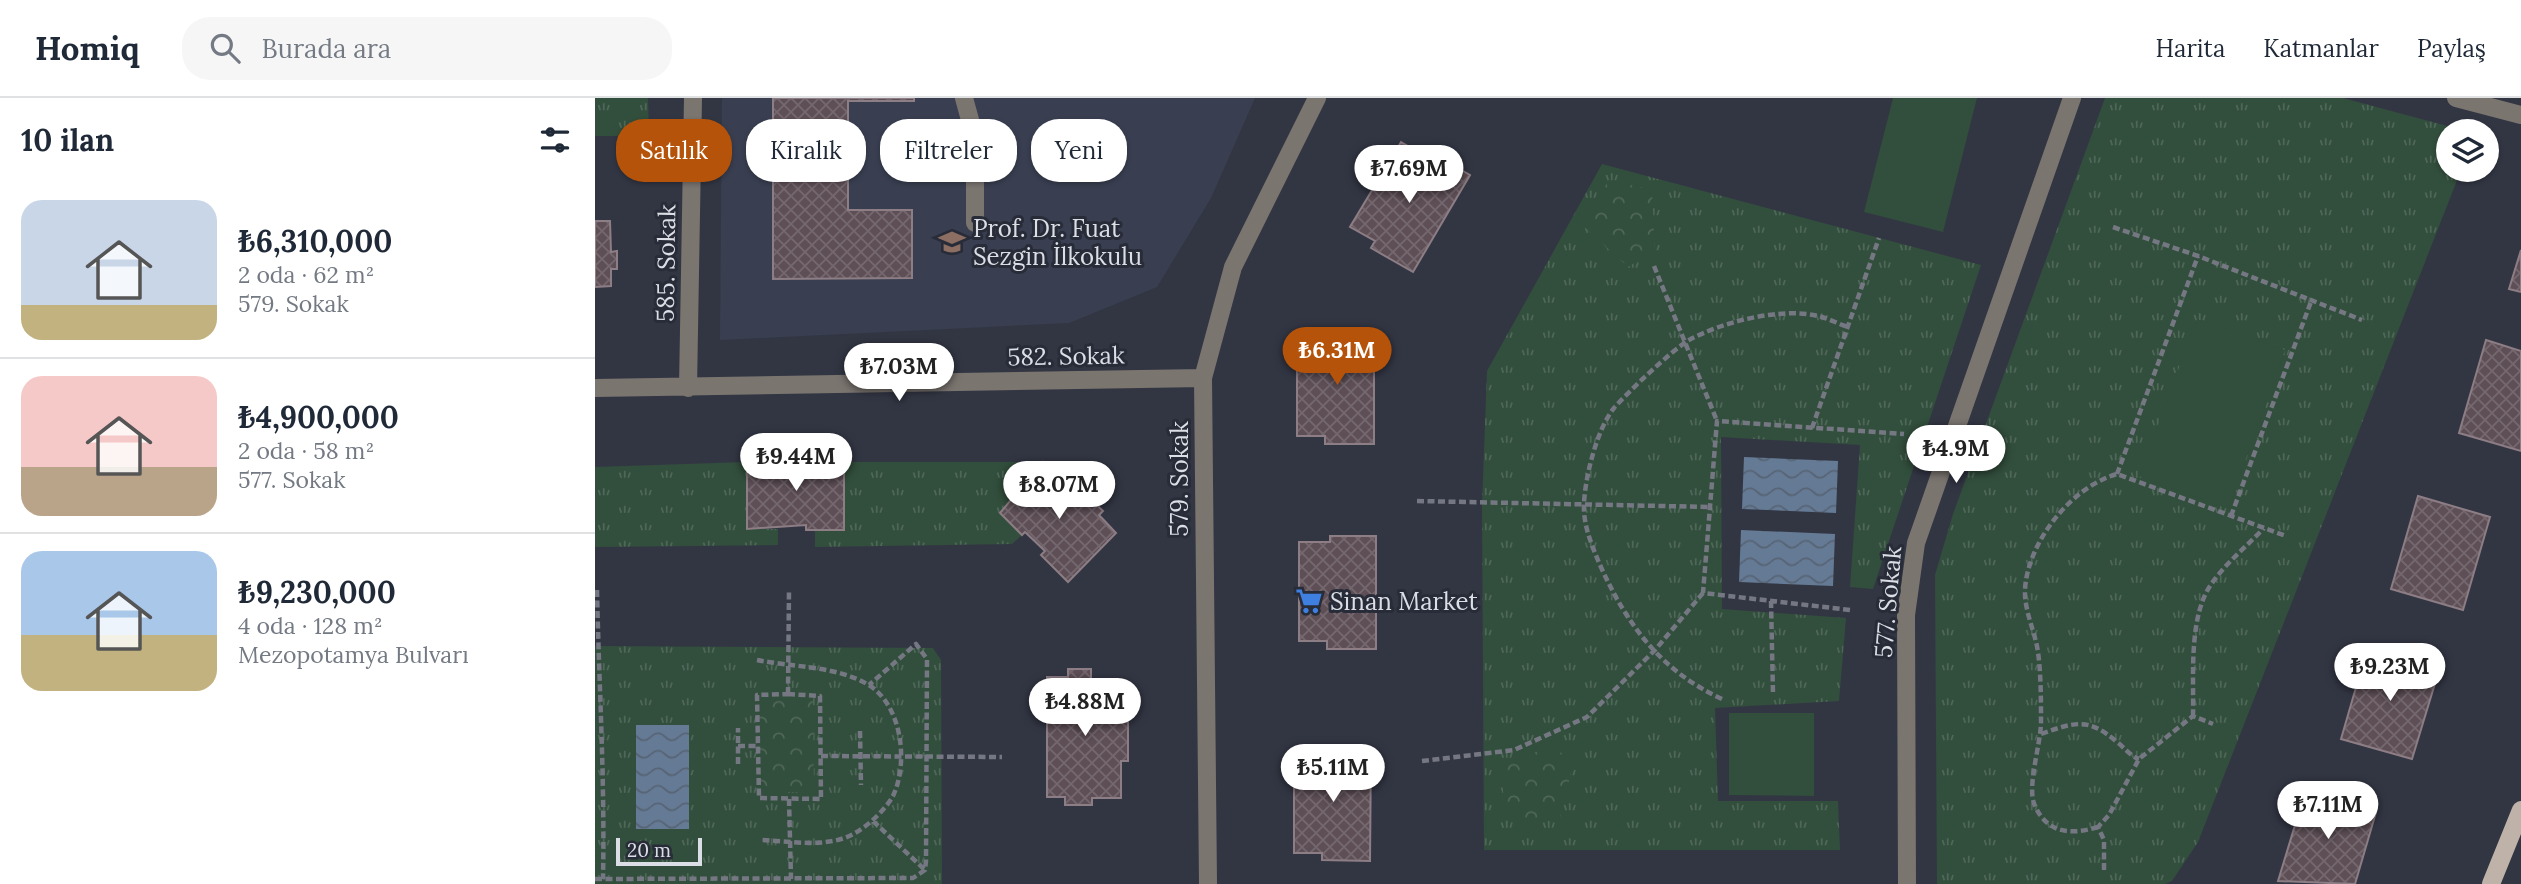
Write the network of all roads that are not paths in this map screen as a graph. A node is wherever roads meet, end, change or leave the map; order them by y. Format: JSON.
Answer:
{"nodes":[{"id":1,"x":693,"y":98,"type":"edge"},
{"id":2,"x":964,"y":98,"type":"edge"},
{"id":3,"x":1317,"y":98,"type":"edge"},
{"id":4,"x":2072,"y":98,"type":"edge"},
{"id":5,"x":2456,"y":98,"type":"edge"},
{"id":6,"x":2521,"y":115,"type":"edge"},
{"id":7,"x":975,"y":223,"type":"dead end"},
{"id":8,"x":1203,"y":378,"type":"junction"},
{"id":9,"x":595,"y":387,"type":"edge"},
{"id":10,"x":688,"y":388,"type":"junction"},
{"id":11,"x":2521,"y":810,"type":"edge"},
{"id":12,"x":1208,"y":884,"type":"edge"},
{"id":13,"x":1907,"y":884,"type":"edge"},
{"id":14,"x":2491,"y":884,"type":"edge"}],
"edges":[{"from":1,"to":10,"type":"street","name":"585. Sokak"},
{"from":2,"to":7,"type":"street"},
{"from":3,"to":8,"type":"street","name":"579. Sokak"},
{"from":4,"to":13,"type":"street","name":"577. Sokak"},
{"from":5,"to":6,"type":"street"},
{"from":8,"to":10,"type":"street","name":"582. Sokak"},
{"from":8,"to":12,"type":"street","name":"579. Sokak"},
{"from":9,"to":10,"type":"street","name":"582. Sokak"},
{"from":11,"to":14,"type":"main road"}]}
